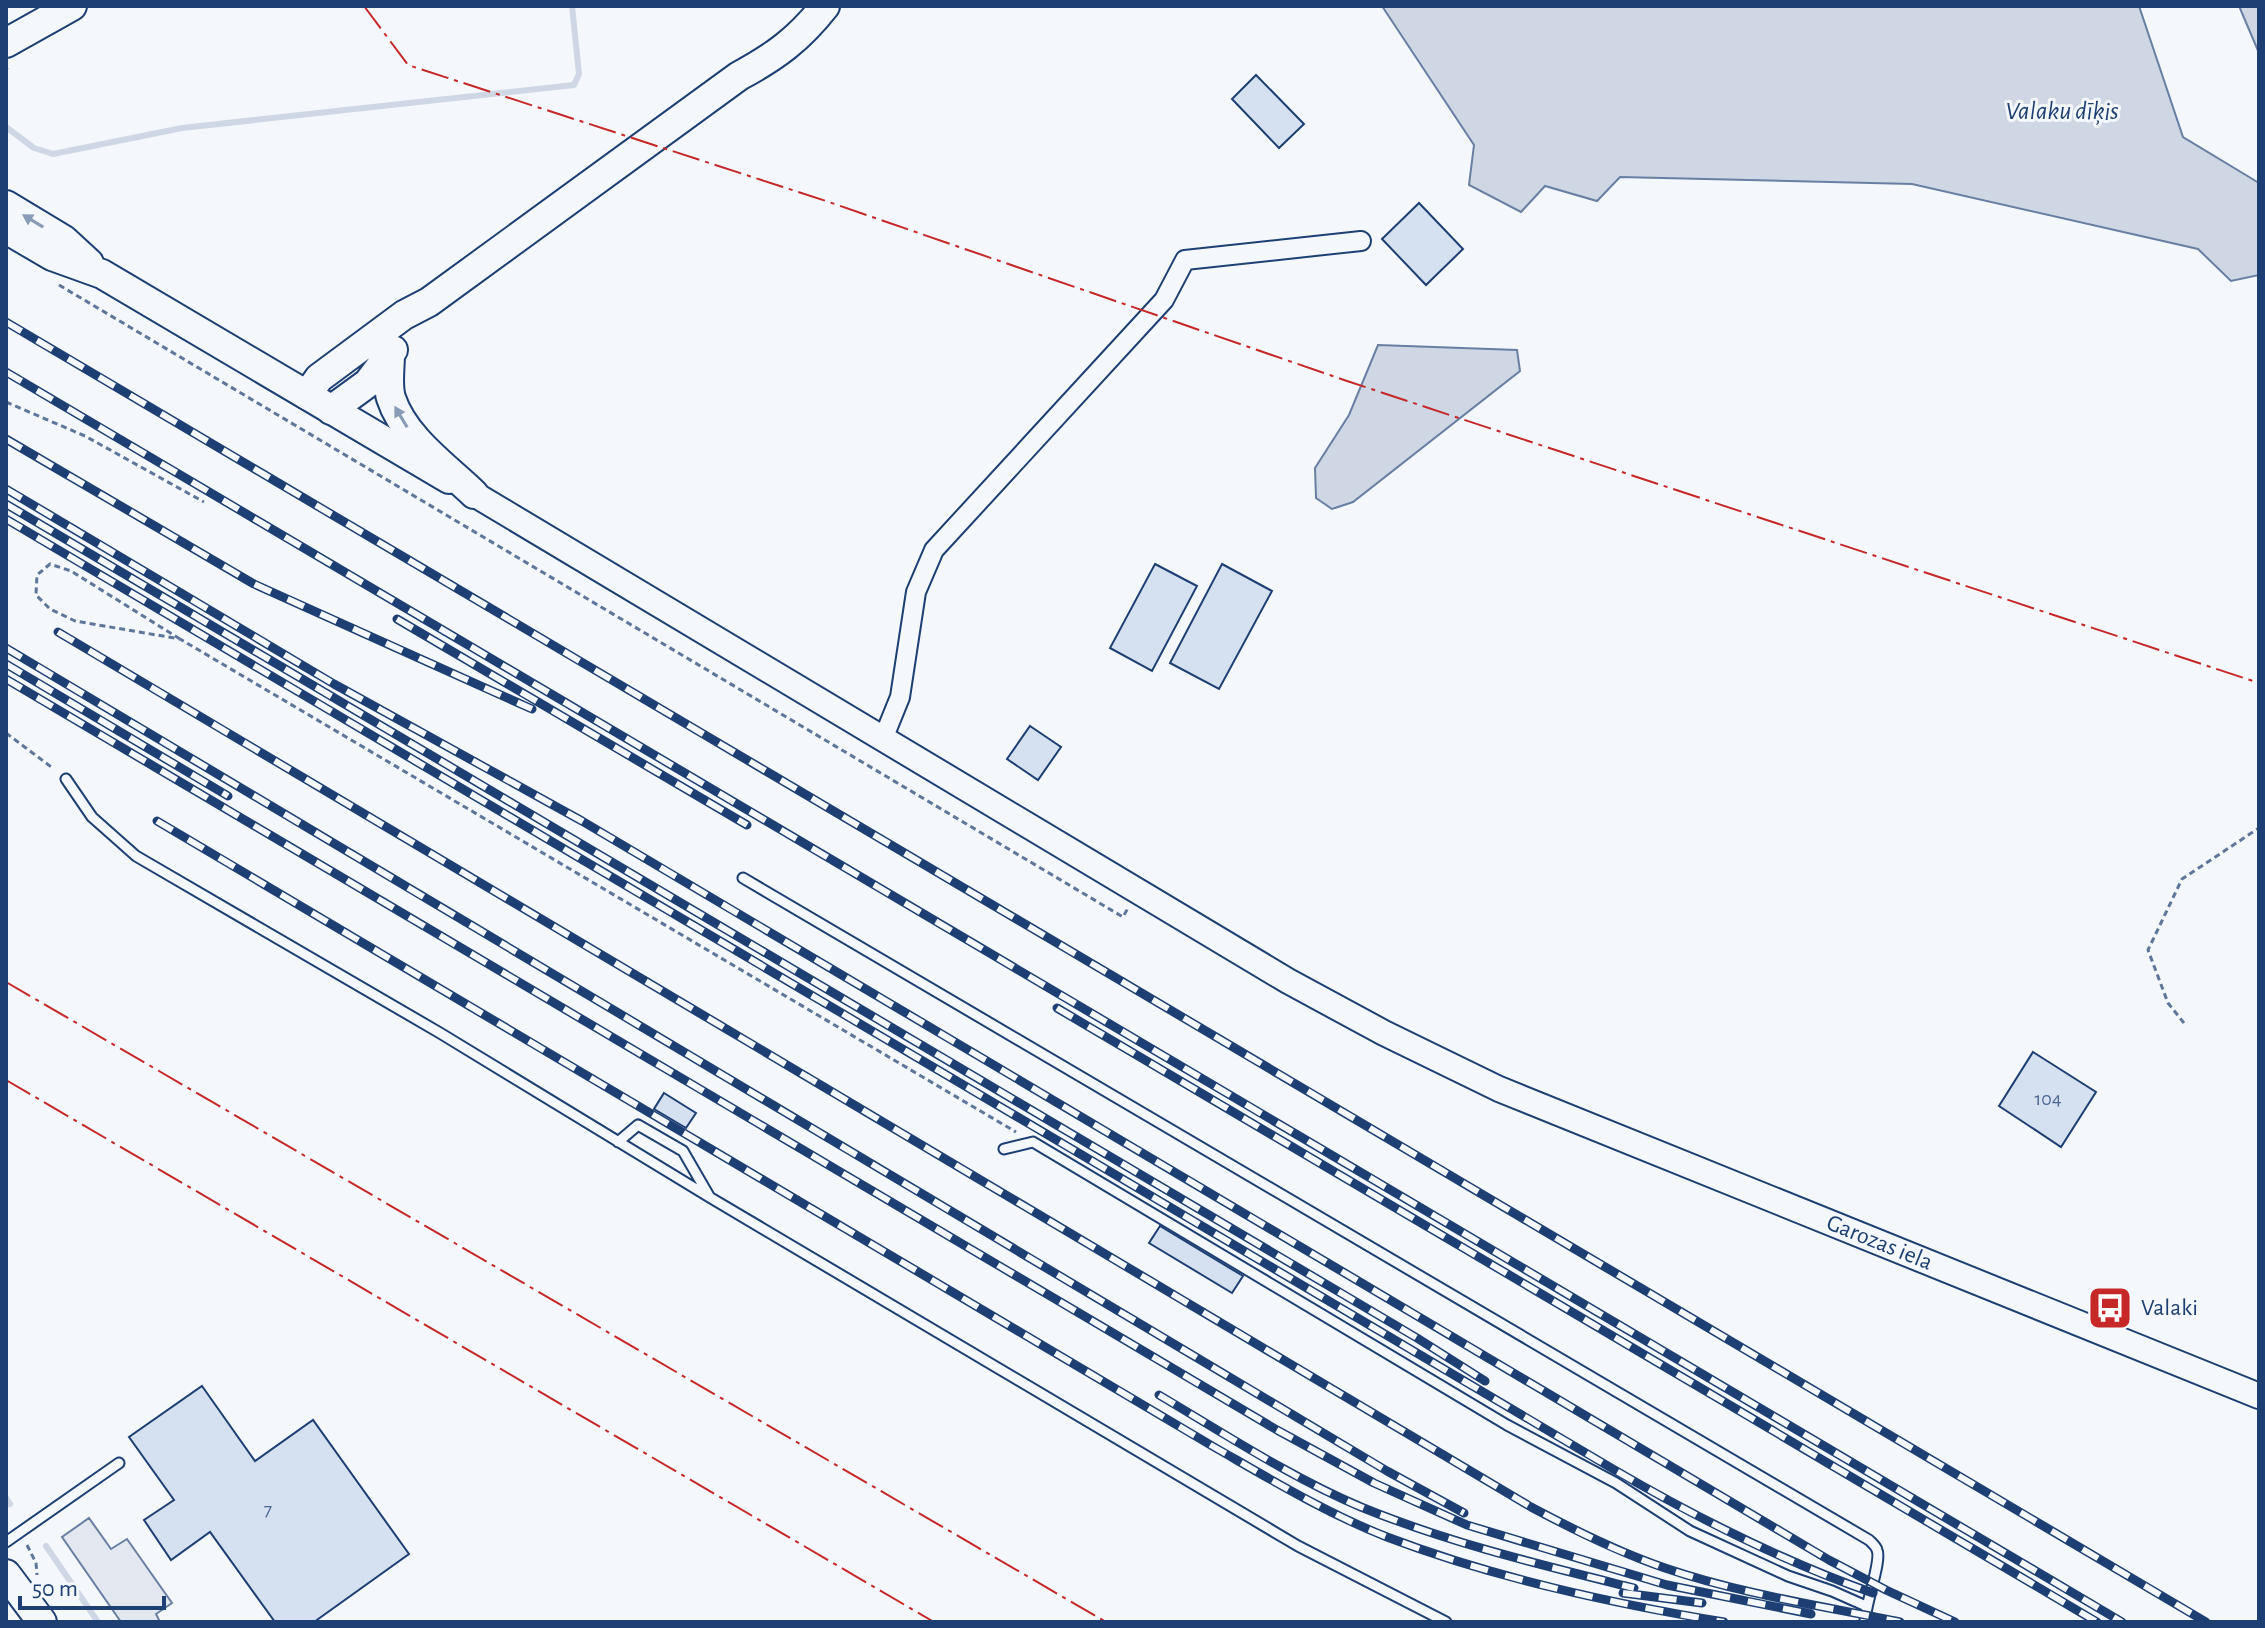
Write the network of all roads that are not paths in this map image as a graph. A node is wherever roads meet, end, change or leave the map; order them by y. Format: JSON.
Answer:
{"nodes":[{"id":1,"x":72,"y":6,"type":"edge"},
{"id":2,"x":806,"y":6,"type":"edge"},
{"id":3,"x":825,"y":6,"type":"edge"},
{"id":4,"x":6,"y":43,"type":"edge"},
{"id":5,"x":739,"y":76,"type":"junction"},
{"id":6,"x":6,"y":205,"type":"edge"},
{"id":7,"x":6,"y":229,"type":"edge"},
{"id":8,"x":1361,"y":241,"type":"dead end"},
{"id":9,"x":102,"y":274,"type":"junction"},
{"id":10,"x":429,"y":302,"type":"junction"},
{"id":11,"x":390,"y":354,"type":"junction"},
{"id":12,"x":319,"y":403,"type":"junction"},
{"id":13,"x":474,"y":494,"type":"junction"},
{"id":14,"x":883,"y":739,"type":"junction"},
{"id":15,"x":66,"y":779,"type":"road end"},
{"id":16,"x":743,"y":878,"type":"dead end"},
{"id":17,"x":618,"y":1142,"type":"junction"},
{"id":18,"x":1004,"y":1149,"type":"dead end"},
{"id":19,"x":711,"y":1198,"type":"junction"},
{"id":20,"x":2259,"y":1396,"type":"edge"},
{"id":21,"x":119,"y":1463,"type":"dead end"},
{"id":22,"x":6,"y":1542,"type":"edge"},
{"id":23,"x":6,"y":1574,"type":"edge"},
{"id":24,"x":1866,"y":1606,"type":"junction"},
{"id":25,"x":42,"y":1622,"type":"edge"},
{"id":26,"x":1446,"y":1622,"type":"edge"},
{"id":27,"x":1865,"y":1622,"type":"edge"}],
"edges":[{"from":1,"to":4,"type":"main road"},
{"from":2,"to":5,"type":"main road"},
{"from":3,"to":5,"type":"main road"},
{"from":5,"to":10,"type":"main road"},
{"from":9,"to":6,"type":"main road","one_way":true},
{"from":7,"to":9,"type":"main road"},
{"from":8,"to":14,"type":"street"},
{"from":9,"to":12,"type":"main road"},
{"from":10,"to":11,"type":"main road"},
{"from":10,"to":12,"type":"main road"},
{"from":11,"to":12,"type":"main road"},
{"from":13,"to":11,"type":"main road","one_way":true},
{"from":12,"to":13,"type":"main road"},
{"from":13,"to":14,"type":"main road","name":"Garozas iela"},
{"from":14,"to":20,"type":"main road","name":"Garozas iela"},
{"from":15,"to":17,"type":"lane"},
{"from":16,"to":24,"type":"lane"},
{"from":17,"to":19,"type":"lane"},
{"from":17,"to":19,"type":"lane"},
{"from":18,"to":24,"type":"lane"},
{"from":19,"to":26,"type":"lane"},
{"from":21,"to":22,"type":"lane"},
{"from":23,"to":25,"type":"main road"},
{"from":24,"to":27,"type":"lane"}]}
